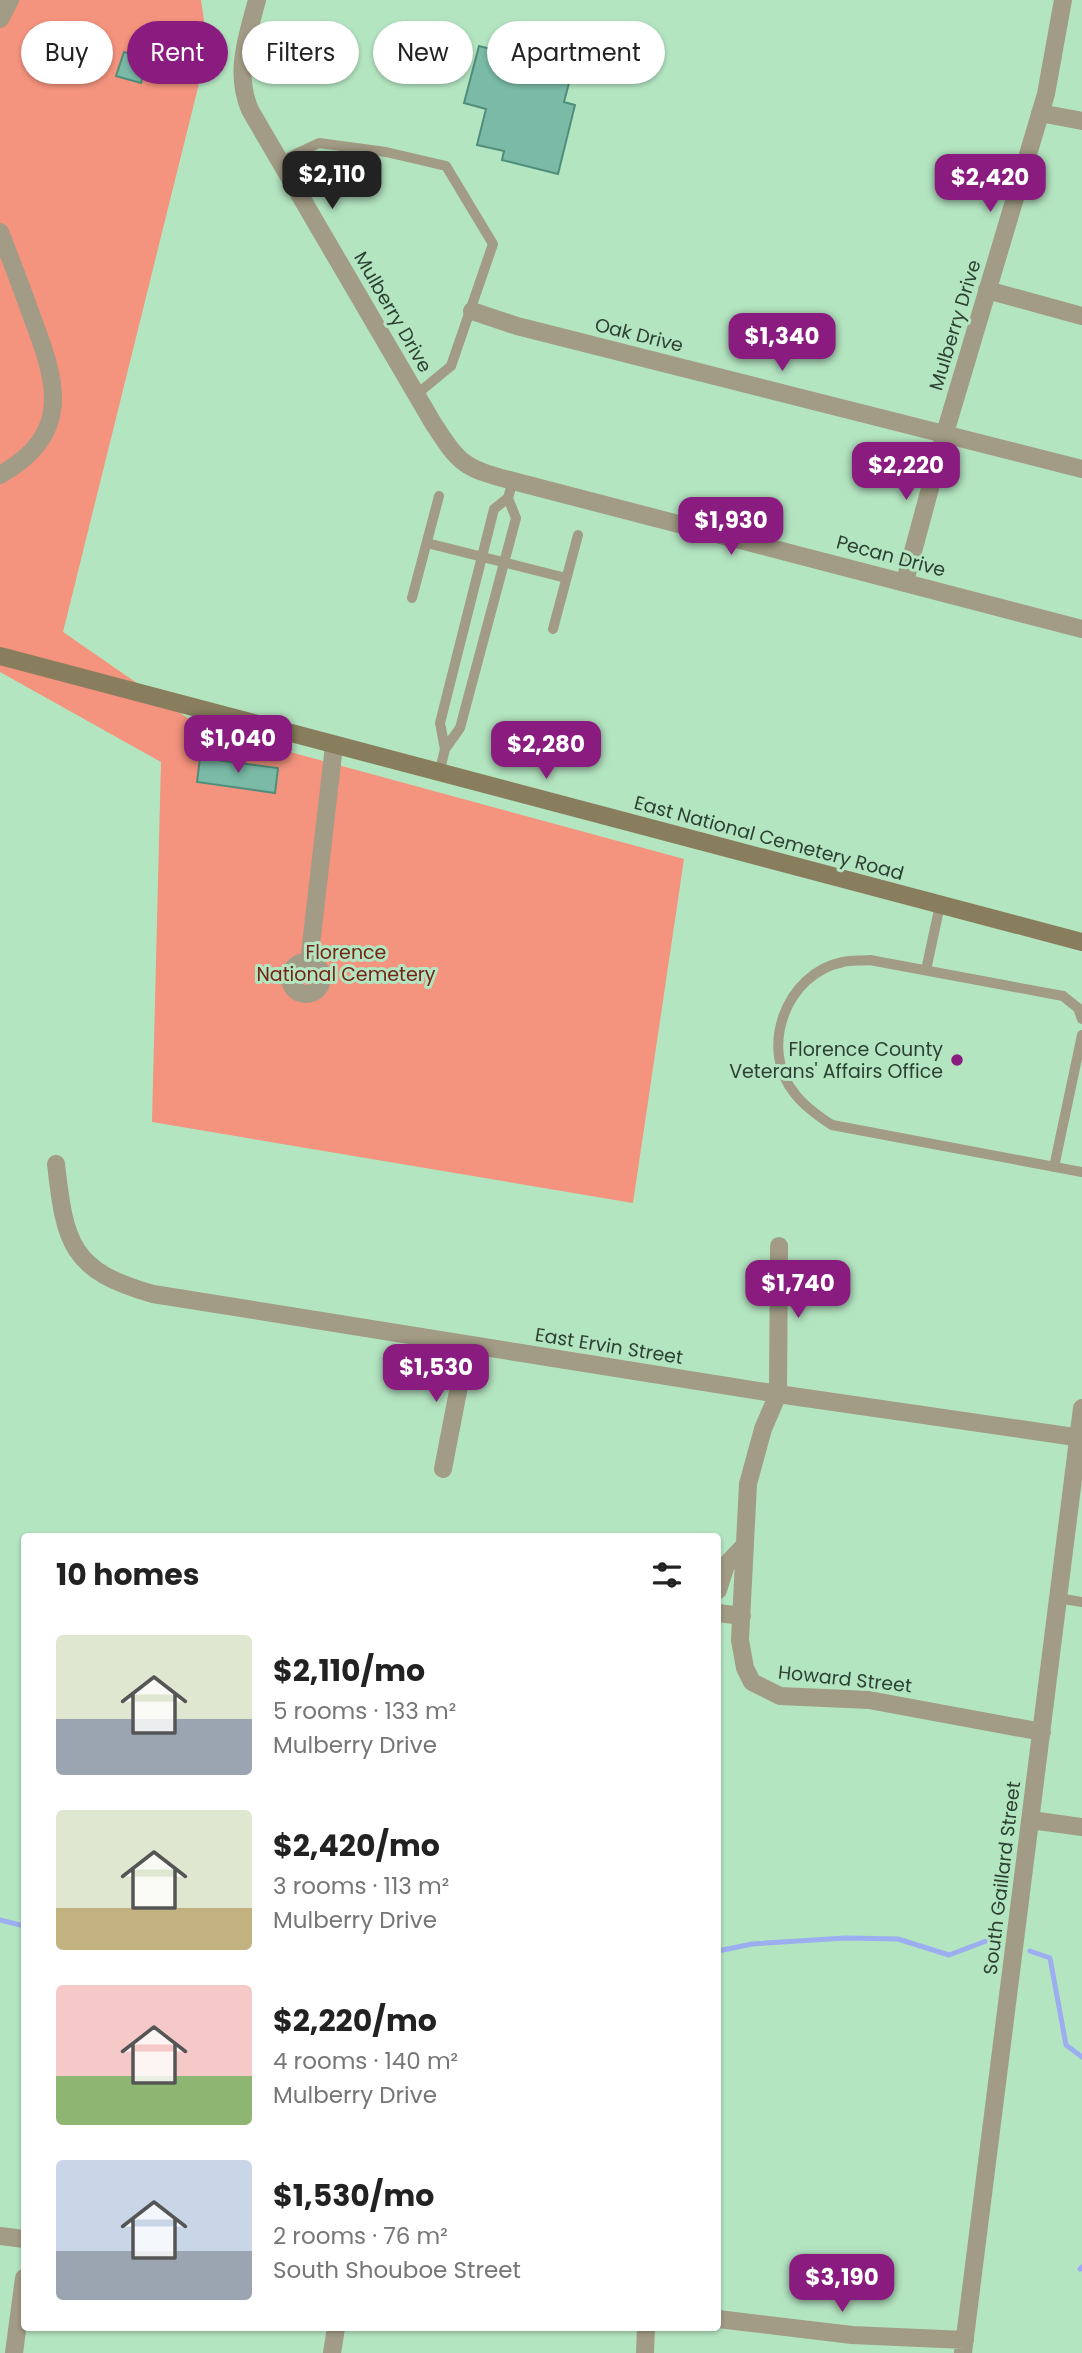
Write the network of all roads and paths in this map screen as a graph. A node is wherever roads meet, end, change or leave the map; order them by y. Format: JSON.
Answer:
{"nodes":[{"id":1,"x":10,"y":0,"type":"edge"},
{"id":2,"x":257,"y":0,"type":"edge"},
{"id":3,"x":1063,"y":0,"type":"edge"},
{"id":4,"x":0,"y":19,"type":"edge"},
{"id":5,"x":1040,"y":113,"type":"junction"},
{"id":6,"x":1082,"y":121,"type":"edge"},
{"id":7,"x":281,"y":161,"type":"junction"},
{"id":8,"x":0,"y":232,"type":"edge"},
{"id":9,"x":987,"y":290,"type":"junction"},
{"id":10,"x":472,"y":311,"type":"junction"},
{"id":11,"x":1082,"y":316,"type":"edge"},
{"id":12,"x":416,"y":394,"type":"junction"},
{"id":13,"x":428,"y":415,"type":"joint"},
{"id":14,"x":945,"y":433,"type":"junction"},
{"id":15,"x":1082,"y":469,"type":"edge"},
{"id":16,"x":0,"y":475,"type":"edge"},
{"id":17,"x":511,"y":489,"type":"junction"},
{"id":18,"x":439,"y":496,"type":"dead end"},
{"id":19,"x":578,"y":535,"type":"dead end"},
{"id":20,"x":427,"y":543,"type":"junction"},
{"id":21,"x":482,"y":557,"type":"junction"},
{"id":22,"x":505,"y":562,"type":"junction"},
{"id":23,"x":566,"y":578,"type":"junction"},
{"id":24,"x":905,"y":581,"type":"junction"},
{"id":25,"x":412,"y":598,"type":"dead end"},
{"id":26,"x":553,"y":629,"type":"dead end"},
{"id":27,"x":1082,"y":629,"type":"edge"},
{"id":28,"x":0,"y":656,"type":"edge"},
{"id":29,"x":334,"y":746,"type":"junction"},
{"id":30,"x":445,"y":749,"type":"junction"},
{"id":31,"x":439,"y":774,"type":"junction"},
{"id":32,"x":940,"y":905,"type":"junction"},
{"id":33,"x":1082,"y":942,"type":"edge"},
{"id":34,"x":309,"y":962,"type":"dead end"},
{"id":35,"x":926,"y":970,"type":"junction"},
{"id":36,"x":1082,"y":1019,"type":"edge"},
{"id":37,"x":1082,"y":1035,"type":"edge"},
{"id":38,"x":56,"y":1164,"type":"dead end"},
{"id":39,"x":1054,"y":1167,"type":"junction"},
{"id":40,"x":1082,"y":1172,"type":"edge"},
{"id":41,"x":779,"y":1246,"type":"dead end"},
{"id":42,"x":467,"y":1345,"type":"junction"},
{"id":43,"x":778,"y":1394,"type":"junction"},
{"id":44,"x":1082,"y":1408,"type":"edge"},
{"id":45,"x":1080,"y":1438,"type":"edge"},
{"id":46,"x":443,"y":1469,"type":"dead end"},
{"id":47,"x":745,"y":1545,"type":"junction"},
{"id":48,"x":721,"y":1581,"type":"edge"},
{"id":49,"x":1058,"y":1598,"type":"junction"},
{"id":50,"x":1082,"y":1602,"type":"edge"},
{"id":51,"x":721,"y":1613,"type":"edge"},
{"id":52,"x":742,"y":1616,"type":"junction"},
{"id":53,"x":1042,"y":1732,"type":"junction"},
{"id":54,"x":1031,"y":1820,"type":"junction"},
{"id":55,"x":1082,"y":1827,"type":"edge"},
{"id":56,"x":0,"y":2236,"type":"edge"},
{"id":57,"x":21,"y":2239,"type":"edge"},
{"id":58,"x":21,"y":2300,"type":"edge"},
{"id":59,"x":721,"y":2319,"type":"edge"},
{"id":60,"x":336,"y":2331,"type":"edge"},
{"id":61,"x":646,"y":2331,"type":"edge"},
{"id":62,"x":964,"y":2346,"type":"edge"},
{"id":63,"x":14,"y":2353,"type":"edge"},
{"id":64,"x":332,"y":2353,"type":"edge"},
{"id":65,"x":645,"y":2353,"type":"edge"}],
"edges":[{"from":1,"to":4,"type":"street"},
{"from":2,"to":7,"type":"street","name":"Mulberry Drive"},
{"from":3,"to":5,"type":"street","name":"Mulberry Drive"},
{"from":5,"to":6,"type":"street"},
{"from":5,"to":9,"type":"street","name":"Mulberry Drive"},
{"from":7,"to":10,"type":"lane"},
{"from":7,"to":12,"type":"street","name":"Mulberry Drive"},
{"from":8,"to":16,"type":"street"},
{"from":9,"to":11,"type":"street"},
{"from":9,"to":14,"type":"street","name":"Mulberry Drive"},
{"from":10,"to":12,"type":"lane"},
{"from":10,"to":14,"type":"street","name":"Oak Drive"},
{"from":12,"to":13,"type":"street","name":"Mulberry Drive"},
{"from":13,"to":17,"type":"street","name":"Pecan Drive"},
{"from":14,"to":15,"type":"street","name":"Oak Drive"},
{"from":14,"to":24,"type":"street","name":"Mulberry Drive"},
{"from":17,"to":21,"type":"lane"},
{"from":17,"to":22,"type":"lane"},
{"from":17,"to":24,"type":"street","name":"Pecan Drive"},
{"from":18,"to":20,"type":"lane"},
{"from":19,"to":23,"type":"lane"},
{"from":20,"to":21,"type":"lane"},
{"from":20,"to":25,"type":"lane"},
{"from":21,"to":22,"type":"lane"},
{"from":21,"to":30,"type":"lane"},
{"from":22,"to":23,"type":"lane"},
{"from":22,"to":30,"type":"lane"},
{"from":23,"to":26,"type":"lane"},
{"from":24,"to":27,"type":"street","name":"Pecan Drive"},
{"from":28,"to":29,"type":"street","name":"East National Cemetery Road"},
{"from":29,"to":31,"type":"street","name":"East National Cemetery Road"},
{"from":29,"to":34,"type":"street"},
{"from":30,"to":31,"type":"lane"},
{"from":31,"to":32,"type":"street","name":"East National Cemetery Road"},
{"from":32,"to":33,"type":"street","name":"East National Cemetery Road"},
{"from":32,"to":35,"type":"lane"},
{"from":35,"to":36,"type":"lane"},
{"from":35,"to":39,"type":"lane"},
{"from":37,"to":39,"type":"lane"},
{"from":38,"to":42,"type":"street","name":"East Ervin Street"},
{"from":39,"to":40,"type":"lane"},
{"from":41,"to":43,"type":"street","name":"Howard Street"},
{"from":42,"to":43,"type":"street","name":"East Ervin Street"},
{"from":42,"to":46,"type":"street"},
{"from":43,"to":45,"type":"street","name":"East Ervin Street"},
{"from":43,"to":47,"type":"street","name":"Howard Street"},
{"from":44,"to":45,"type":"street","name":"South Gaillard Street"},
{"from":45,"to":49,"type":"street","name":"South Gaillard Street"},
{"from":47,"to":48,"type":"street"},
{"from":47,"to":52,"type":"street","name":"Howard Street"},
{"from":49,"to":50,"type":"lane"},
{"from":49,"to":53,"type":"street","name":"South Gaillard Street"},
{"from":51,"to":52,"type":"street"},
{"from":52,"to":53,"type":"street","name":"Howard Street"},
{"from":53,"to":54,"type":"street","name":"South Gaillard Street"},
{"from":54,"to":55,"type":"street"},
{"from":54,"to":62,"type":"street","name":"South Gaillard Street"},
{"from":56,"to":57,"type":"street"},
{"from":58,"to":63,"type":"street"},
{"from":59,"to":62,"type":"street"},
{"from":60,"to":64,"type":"street"},
{"from":61,"to":65,"type":"street"}]}
